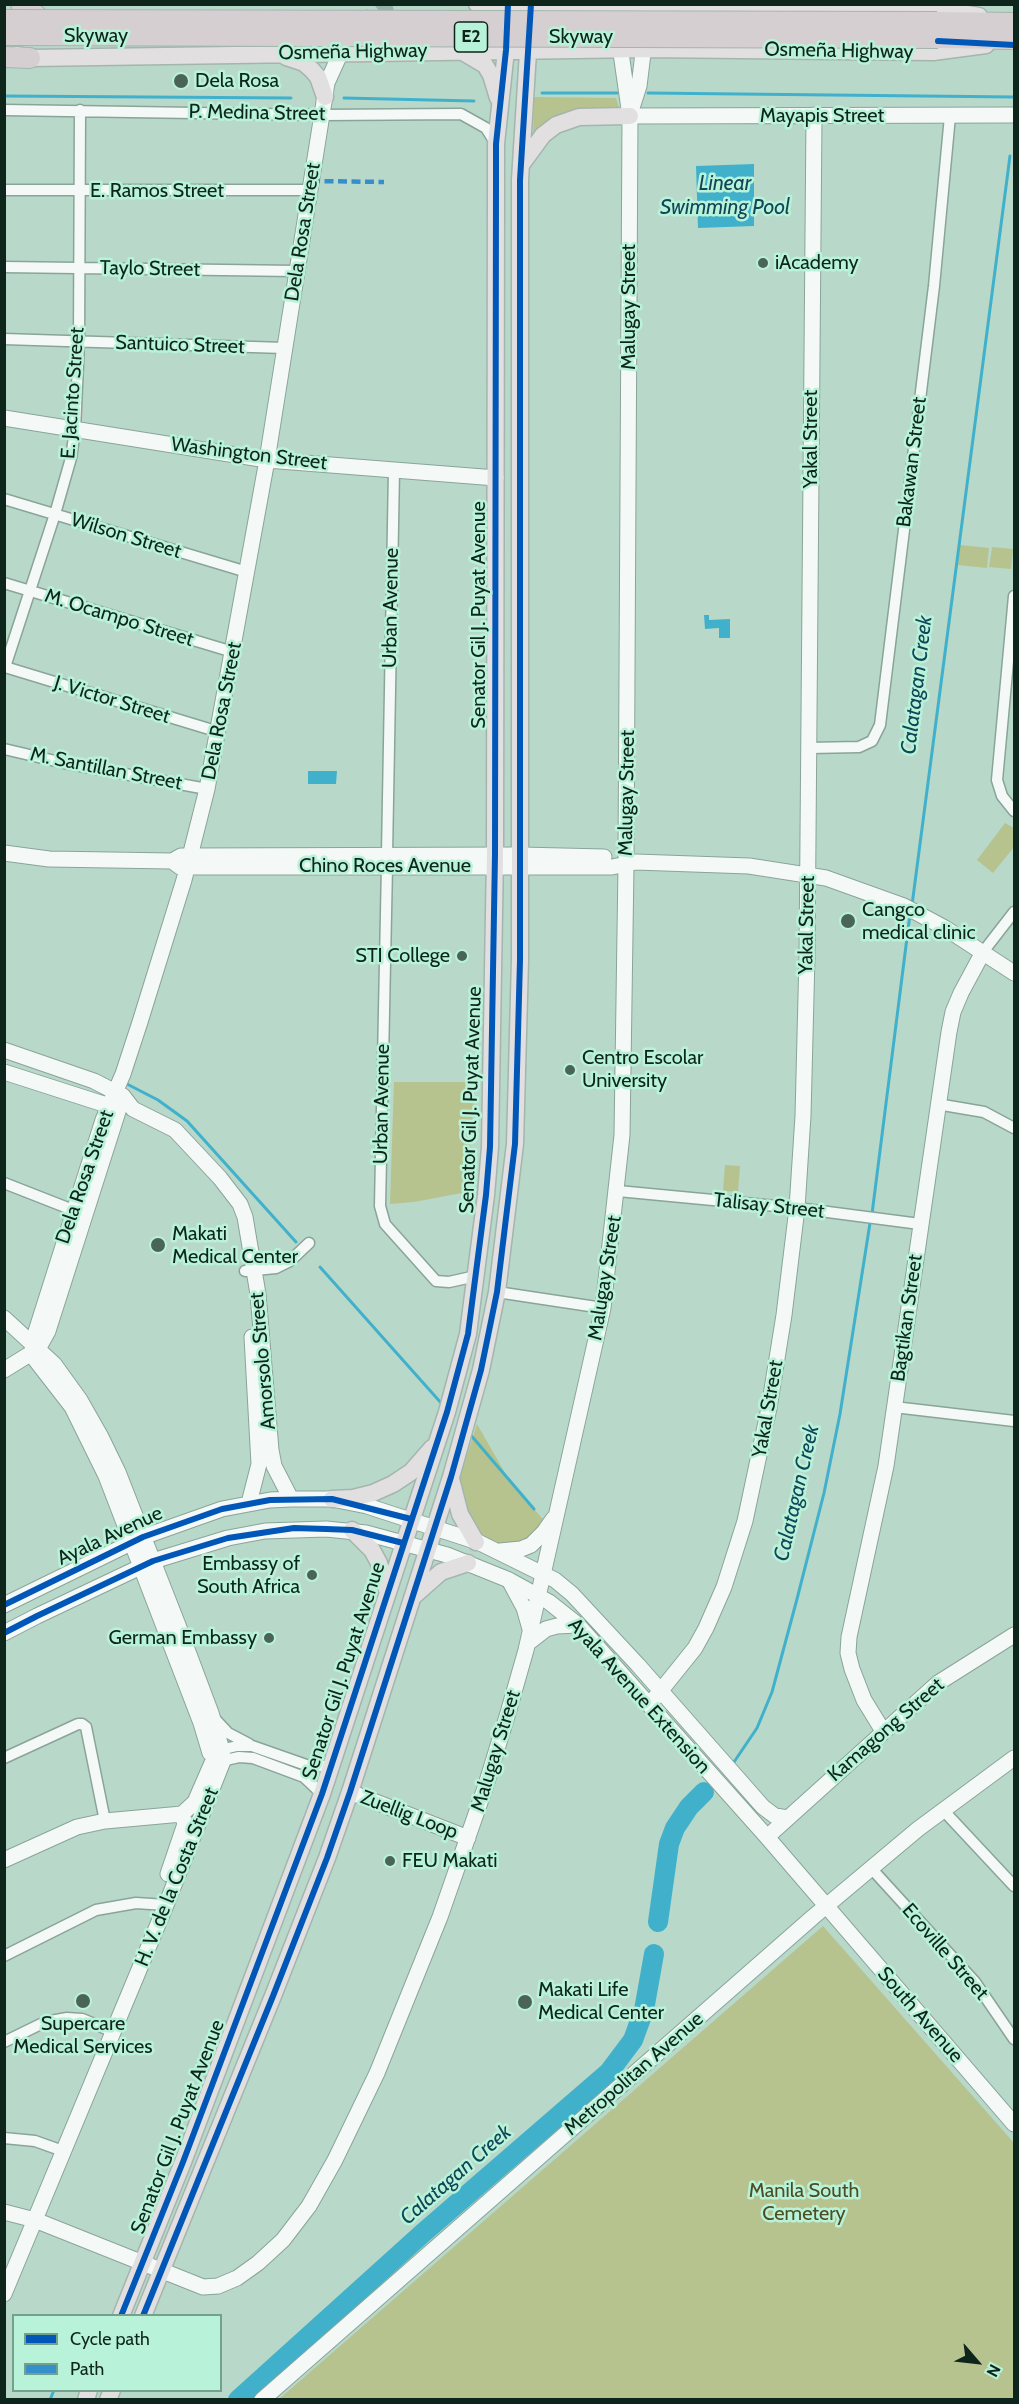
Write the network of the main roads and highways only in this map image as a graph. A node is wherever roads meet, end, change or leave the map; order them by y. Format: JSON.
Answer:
{"nodes":[{"id":1,"x":477,"y":4,"type":"edge"},
{"id":2,"x":508,"y":5,"type":"edge"},
{"id":3,"x":531,"y":5,"type":"edge"},
{"id":4,"x":647,"y":5,"type":"edge"},
{"id":5,"x":34,"y":8,"type":"edge"},
{"id":6,"x":147,"y":15,"type":"dead end"},
{"id":7,"x":4,"y":18,"type":"edge"},
{"id":8,"x":926,"y":18,"type":"dead end"},
{"id":9,"x":989,"y":18,"type":"junction"},
{"id":10,"x":1014,"y":18,"type":"edge"},
{"id":11,"x":1014,"y":23,"type":"edge"},
{"id":12,"x":4,"y":35,"type":"edge"},
{"id":13,"x":145,"y":39,"type":"dead end"},
{"id":14,"x":1014,"y":39,"type":"edge"},
{"id":15,"x":4,"y":41,"type":"edge"},
{"id":16,"x":938,"y":41,"type":"dead end"},
{"id":17,"x":990,"y":45,"type":"junction"},
{"id":18,"x":1014,"y":45,"type":"edge"},
{"id":19,"x":458,"y":50,"type":"junction"},
{"id":20,"x":506,"y":50,"type":"junction"},
{"id":21,"x":529,"y":50,"type":"junction"},
{"id":22,"x":4,"y":52,"type":"edge"},
{"id":23,"x":262,"y":53,"type":"junction"},
{"id":24,"x":4,"y":57,"type":"edge"},
{"id":25,"x":30,"y":58,"type":"junction"},
{"id":26,"x":325,"y":97,"type":"road end"},
{"id":27,"x":500,"y":104,"type":"junction"},
{"id":28,"x":630,"y":116,"type":"road end"},
{"id":29,"x":520,"y":166,"type":"junction"},
{"id":30,"x":439,"y":1437,"type":"junction"},
{"id":31,"x":451,"y":1477,"type":"junction"},
{"id":32,"x":332,"y":1499,"type":"road end"},
{"id":33,"x":352,"y":1530,"type":"road end"},
{"id":34,"x":476,"y":1542,"type":"road end"},
{"id":35,"x":468,"y":1563,"type":"road end"},
{"id":36,"x":387,"y":1591,"type":"junction"},
{"id":37,"x":411,"y":1600,"type":"junction"},
{"id":38,"x":122,"y":2314,"type":"edge"},
{"id":39,"x":144,"y":2314,"type":"edge"}],
"edges":[{"from":1,"to":2,"type":"main road","name":"Osmeña Highway"},
{"from":2,"to":3,"type":"main road","name":"Osmeña Highway"},
{"from":2,"to":20,"type":"main road","name":"Senator Gil J. Puyat Avenue"},
{"from":3,"to":4,"type":"main road","name":"Osmeña Highway"},
{"from":3,"to":21,"type":"main road","name":"Senator Gil J. Puyat Avenue"},
{"from":4,"to":9,"type":"main road","name":"Osmeña Highway"},
{"from":5,"to":6,"type":"main road"},
{"from":5,"to":7,"type":"main road"},
{"from":7,"to":11,"type":"highway","name":"Skyway","number":"E2","bridge":true},
{"from":8,"to":9,"type":"main road","name":"Osmeña Highway"},
{"from":9,"to":10,"type":"main road","name":"Osmeña Highway"},
{"from":12,"to":14,"type":"highway","name":"Skyway","number":"E2","bridge":true},
{"from":13,"to":15,"type":"main road"},
{"from":16,"to":17,"type":"main road","name":"Osmeña Highway"},
{"from":17,"to":18,"type":"main road","name":"Osmeña Highway"},
{"from":17,"to":21,"type":"main road","name":"Osmeña Highway"},
{"from":19,"to":20,"type":"main road","name":"Osmeña Highway"},
{"from":19,"to":23,"type":"main road","name":"Osmeña Highway"},
{"from":19,"to":27,"type":"main road"},
{"from":20,"to":21,"type":"main road","name":"Osmeña Highway"},
{"from":20,"to":27,"type":"main road","name":"Senator Gil J. Puyat Avenue"},
{"from":21,"to":29,"type":"main road","name":"Senator Gil J. Puyat Avenue"},
{"from":22,"to":25,"type":"main road","name":"Osmeña Highway"},
{"from":23,"to":25,"type":"main road","name":"Osmeña Highway"},
{"from":23,"to":26,"type":"main road"},
{"from":24,"to":25,"type":"highway"},
{"from":27,"to":30,"type":"main road","name":"Senator Gil J. Puyat Avenue"},
{"from":28,"to":29,"type":"main road"},
{"from":29,"to":31,"type":"main road","name":"Senator Gil J. Puyat Avenue"},
{"from":30,"to":32,"type":"main road"},
{"from":30,"to":36,"type":"main road","name":"Senator Gil J. Puyat Avenue"},
{"from":31,"to":34,"type":"main road"},
{"from":31,"to":37,"type":"main road","name":"Senator Gil J. Puyat Avenue"},
{"from":33,"to":36,"type":"main road"},
{"from":35,"to":37,"type":"main road"},
{"from":36,"to":38,"type":"main road","name":"Senator Gil J. Puyat Avenue"},
{"from":37,"to":39,"type":"main road","name":"Senator Gil J. Puyat Avenue"}]}
